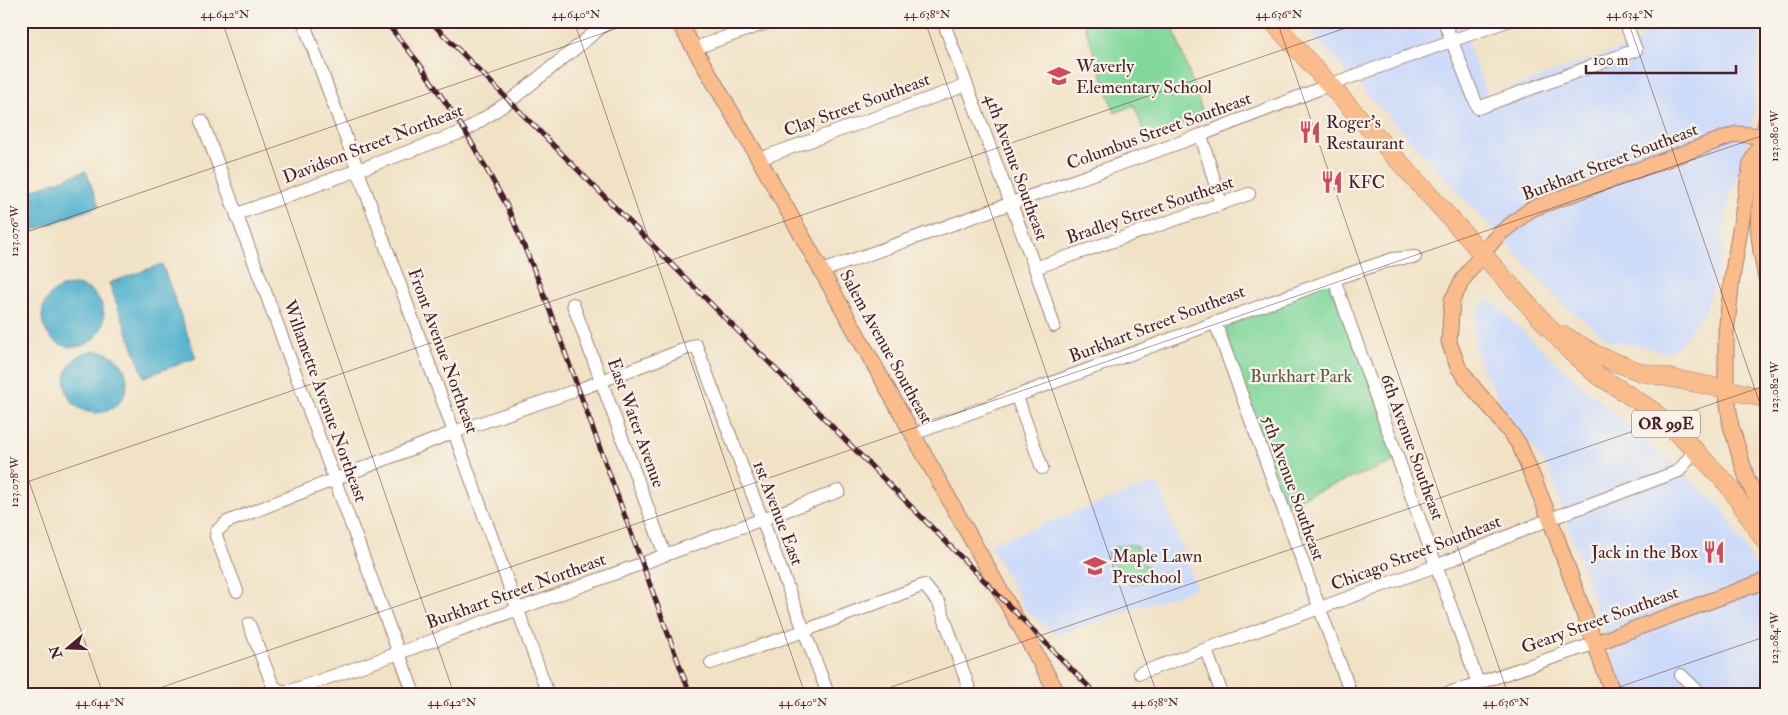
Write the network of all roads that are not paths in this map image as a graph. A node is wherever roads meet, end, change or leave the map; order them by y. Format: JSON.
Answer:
{"nodes":[{"id":1,"x":302,"y":21,"type":"edge"},
{"id":2,"x":609,"y":21,"type":"edge"},
{"id":3,"x":678,"y":21,"type":"edge"},
{"id":4,"x":772,"y":21,"type":"edge"},
{"id":5,"x":943,"y":21,"type":"edge"},
{"id":6,"x":1272,"y":21,"type":"edge"},
{"id":7,"x":1444,"y":21,"type":"edge"},
{"id":8,"x":1507,"y":21,"type":"edge"},
{"id":9,"x":1625,"y":21,"type":"edge"},
{"id":10,"x":1452,"y":40,"type":"junction"},
{"id":11,"x":695,"y":48,"type":"junction"},
{"id":12,"x":967,"y":84,"type":"junction"},
{"id":13,"x":1329,"y":85,"type":"junction"},
{"id":14,"x":1767,"y":114,"type":"edge"},
{"id":15,"x":202,"y":121,"type":"dead end"},
{"id":16,"x":1201,"y":135,"type":"junction"},
{"id":17,"x":1764,"y":136,"type":"junction"},
{"id":18,"x":759,"y":159,"type":"junction"},
{"id":19,"x":358,"y":170,"type":"junction"},
{"id":20,"x":1249,"y":194,"type":"dead end"},
{"id":21,"x":1010,"y":204,"type":"junction"},
{"id":22,"x":1221,"y":204,"type":"junction"},
{"id":23,"x":237,"y":214,"type":"junction"},
{"id":24,"x":1482,"y":254,"type":"junction"},
{"id":25,"x":1415,"y":257,"type":"dead end"},
{"id":26,"x":1035,"y":268,"type":"junction"},
{"id":27,"x":822,"y":271,"type":"junction"},
{"id":28,"x":1334,"y":279,"type":"junction"},
{"id":29,"x":1767,"y":282,"type":"edge"},
{"id":30,"x":573,"y":304,"type":"dead end"},
{"id":31,"x":1215,"y":322,"type":"junction"},
{"id":32,"x":1546,"y":324,"type":"junction"},
{"id":33,"x":1054,"y":326,"type":"dead end"},
{"id":34,"x":602,"y":381,"type":"junction"},
{"id":35,"x":1726,"y":389,"type":"junction"},
{"id":36,"x":1017,"y":397,"type":"junction"},
{"id":37,"x":1767,"y":399,"type":"edge"},
{"id":38,"x":454,"y":432,"type":"junction"},
{"id":39,"x":913,"y":434,"type":"junction"},
{"id":40,"x":1695,"y":450,"type":"junction"},
{"id":41,"x":1042,"y":468,"type":"dead end"},
{"id":42,"x":335,"y":480,"type":"junction"},
{"id":43,"x":839,"y":491,"type":"dead end"},
{"id":44,"x":1550,"y":519,"type":"junction"},
{"id":45,"x":762,"y":520,"type":"junction"},
{"id":46,"x":1767,"y":520,"type":"edge"},
{"id":47,"x":1767,"y":544,"type":"edge"},
{"id":48,"x":666,"y":555,"type":"junction"},
{"id":49,"x":1436,"y":566,"type":"junction"},
{"id":50,"x":1767,"y":580,"type":"edge"},
{"id":51,"x":237,"y":591,"type":"dead end"},
{"id":52,"x":1319,"y":608,"type":"junction"},
{"id":53,"x":517,"y":609,"type":"junction"},
{"id":54,"x":249,"y":624,"type":"dead end"},
{"id":55,"x":804,"y":631,"type":"junction"},
{"id":56,"x":1596,"y":643,"type":"junction"},
{"id":57,"x":1206,"y":650,"type":"junction"},
{"id":58,"x":399,"y":653,"type":"junction"},
{"id":59,"x":711,"y":663,"type":"dead end"},
{"id":60,"x":1140,"y":673,"type":"dead end"},
{"id":61,"x":1681,"y":675,"type":"dead end"},
{"id":62,"x":1478,"y":683,"type":"junction"},
{"id":63,"x":414,"y":694,"type":"edge"},
{"id":64,"x":548,"y":694,"type":"edge"},
{"id":65,"x":828,"y":694,"type":"edge"},
{"id":66,"x":972,"y":694,"type":"edge"},
{"id":67,"x":1058,"y":694,"type":"edge"},
{"id":68,"x":1222,"y":694,"type":"edge"},
{"id":69,"x":1351,"y":694,"type":"edge"},
{"id":70,"x":1446,"y":694,"type":"edge"},
{"id":71,"x":1613,"y":694,"type":"edge"},
{"id":72,"x":1701,"y":694,"type":"edge"}],
"edges":[{"from":1,"to":19,"type":"street","name":"Front Avenue Northeast"},
{"from":2,"to":19,"type":"street","name":"Davidson Street Northeast"},
{"from":3,"to":11,"type":"main road","name":"Salem Avenue Southeast"},
{"from":4,"to":11,"type":"street"},
{"from":5,"to":12,"type":"street","name":"4th Avenue Southeast"},
{"from":6,"to":13,"type":"highway","number":"OR 99E"},
{"from":7,"to":10,"type":"street"},
{"from":8,"to":10,"type":"street","name":"Columbus Street Southeast"},
{"from":9,"to":10,"type":"street"},
{"from":10,"to":13,"type":"street","name":"Columbus Street Southeast"},
{"from":11,"to":18,"type":"main road","name":"Salem Avenue Southeast"},
{"from":12,"to":18,"type":"street","name":"Clay Street Southeast"},
{"from":12,"to":21,"type":"street","name":"4th Avenue Southeast"},
{"from":13,"to":16,"type":"street","name":"Columbus Street Southeast"},
{"from":13,"to":24,"type":"highway","number":"OR 99E"},
{"from":14,"to":17,"type":"main road"},
{"from":15,"to":23,"type":"street","name":"Willamette Avenue Northeast"},
{"from":16,"to":21,"type":"street","name":"Columbus Street Southeast"},
{"from":16,"to":22,"type":"street"},
{"from":17,"to":24,"type":"main road","name":"Burkhart Street Southeast"},
{"from":17,"to":29,"type":"main road"},
{"from":17,"to":35,"type":"main road"},
{"from":18,"to":27,"type":"main road","name":"Salem Avenue Southeast"},
{"from":19,"to":23,"type":"street","name":"Davidson Street Northeast"},
{"from":19,"to":38,"type":"street","name":"Front Avenue Northeast"},
{"from":20,"to":22,"type":"street","name":"Bradley Street Southeast"},
{"from":21,"to":26,"type":"street","name":"4th Avenue Southeast"},
{"from":21,"to":27,"type":"street","name":"Columbus Street Southeast"},
{"from":22,"to":26,"type":"street","name":"Bradley Street Southeast"},
{"from":23,"to":42,"type":"street","name":"Willamette Avenue Northeast"},
{"from":24,"to":32,"type":"highway","number":"OR 99E"},
{"from":24,"to":44,"type":"main road","name":"Burkhart Street Southeast"},
{"from":25,"to":28,"type":"street","name":"Burkhart Street Southeast"},
{"from":26,"to":33,"type":"street","name":"4th Avenue Southeast"},
{"from":27,"to":39,"type":"main road","name":"Salem Avenue Southeast"},
{"from":28,"to":31,"type":"street","name":"Burkhart Street Southeast"},
{"from":28,"to":49,"type":"street","name":"6th Avenue Southeast"},
{"from":30,"to":34,"type":"street","name":"East Water Avenue"},
{"from":31,"to":36,"type":"street","name":"Burkhart Street Southeast"},
{"from":31,"to":52,"type":"street","name":"5th Avenue Southeast"},
{"from":32,"to":35,"type":"highway","number":"OR 99E"},
{"from":32,"to":40,"type":"highway","number":"OR 99E"},
{"from":34,"to":38,"type":"street"},
{"from":34,"to":45,"type":"street","name":"1st Avenue East"},
{"from":34,"to":48,"type":"street","name":"East Water Avenue"},
{"from":35,"to":37,"type":"highway","number":"OR 99E"},
{"from":35,"to":46,"type":"main road"},
{"from":36,"to":39,"type":"street","name":"Burkhart Street Southeast"},
{"from":36,"to":41,"type":"street"},
{"from":38,"to":42,"type":"street"},
{"from":38,"to":53,"type":"street","name":"Front Avenue Northeast"},
{"from":39,"to":67,"type":"main road","name":"Salem Avenue Southeast"},
{"from":40,"to":44,"type":"street","name":"Chicago Street Southeast"},
{"from":40,"to":47,"type":"highway","number":"OR 99E"},
{"from":42,"to":51,"type":"street"},
{"from":42,"to":58,"type":"street","name":"Willamette Avenue Northeast"},
{"from":43,"to":45,"type":"street"},
{"from":44,"to":49,"type":"street","name":"Chicago Street Southeast"},
{"from":44,"to":56,"type":"main road","name":"Burkhart Street Southeast"},
{"from":45,"to":48,"type":"street","name":"Burkhart Street Northeast"},
{"from":45,"to":55,"type":"street","name":"1st Avenue East"},
{"from":48,"to":53,"type":"street","name":"Burkhart Street Northeast"},
{"from":49,"to":52,"type":"street","name":"Chicago Street Southeast"},
{"from":49,"to":62,"type":"street","name":"6th Avenue Southeast"},
{"from":50,"to":56,"type":"main road","name":"Geary Street Southeast"},
{"from":52,"to":57,"type":"street","name":"Chicago Street Southeast"},
{"from":52,"to":69,"type":"street","name":"5th Avenue Southeast"},
{"from":53,"to":58,"type":"street","name":"Burkhart Street Northeast"},
{"from":53,"to":64,"type":"street","name":"Front Avenue Northeast"},
{"from":54,"to":58,"type":"street","name":"Burkhart Street Northeast"},
{"from":55,"to":59,"type":"street"},
{"from":55,"to":65,"type":"street","name":"1st Avenue East"},
{"from":55,"to":66,"type":"street"},
{"from":56,"to":62,"type":"street","name":"Geary Street Southeast"},
{"from":56,"to":71,"type":"main road","name":"Burkhart Street Southeast"},
{"from":57,"to":60,"type":"street","name":"Chicago Street Southeast"},
{"from":57,"to":68,"type":"street"},
{"from":58,"to":63,"type":"street","name":"Willamette Avenue Northeast"},
{"from":61,"to":72,"type":"street"},
{"from":62,"to":70,"type":"street","name":"Geary Street Southeast"}]}
